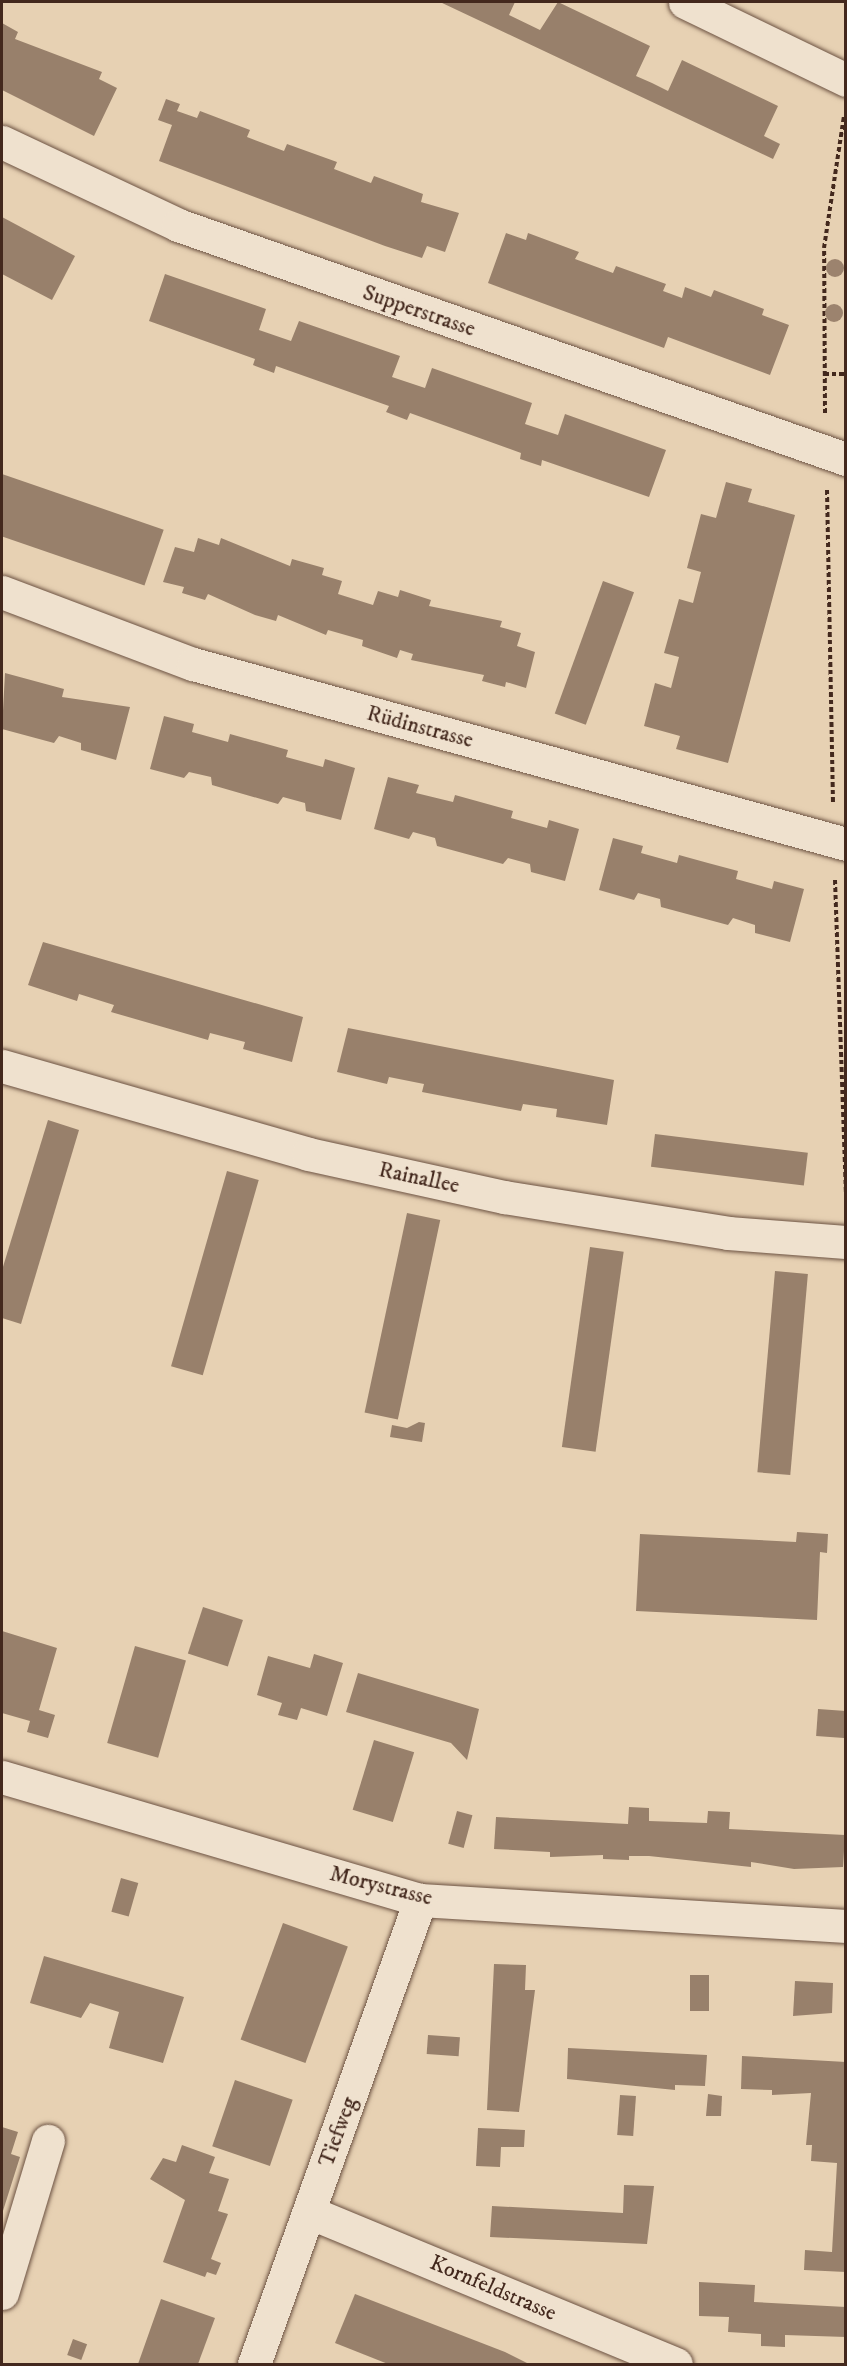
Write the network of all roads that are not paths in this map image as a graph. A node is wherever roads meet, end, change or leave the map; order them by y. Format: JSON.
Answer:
{"nodes":[{"id":1,"x":685,"y":2,"type":"edge"},
{"id":2,"x":846,"y":80,"type":"edge"},
{"id":3,"x":2,"y":142,"type":"edge"},
{"id":4,"x":836,"y":457,"type":"edge"},
{"id":5,"x":2,"y":592,"type":"edge"},
{"id":6,"x":840,"y":842,"type":"edge"},
{"id":7,"x":2,"y":1066,"type":"edge"},
{"id":8,"x":846,"y":1242,"type":"edge"},
{"id":9,"x":2,"y":1777,"type":"edge"},
{"id":10,"x":420,"y":1900,"type":"junction"},
{"id":11,"x":846,"y":1926,"type":"edge"},
{"id":12,"x":48,"y":2141,"type":"dead end"},
{"id":13,"x":309,"y":2212,"type":"junction"},
{"id":14,"x":2,"y":2293,"type":"edge"},
{"id":15,"x":254,"y":2364,"type":"edge"},
{"id":16,"x":676,"y":2364,"type":"edge"}],
"edges":[{"from":1,"to":2,"type":"street"},
{"from":3,"to":4,"type":"street","name":"Supperstrasse"},
{"from":5,"to":6,"type":"street","name":"Rüdinstrasse"},
{"from":7,"to":8,"type":"street","name":"Rainallee"},
{"from":9,"to":10,"type":"street","name":"Morystrasse"},
{"from":10,"to":11,"type":"street","name":"Morystrasse"},
{"from":10,"to":13,"type":"street","name":"Tiefweg"},
{"from":12,"to":14,"type":"street"},
{"from":13,"to":15,"type":"street","name":"Tiefweg"},
{"from":13,"to":16,"type":"street","name":"Kornfeldstrasse"}]}
